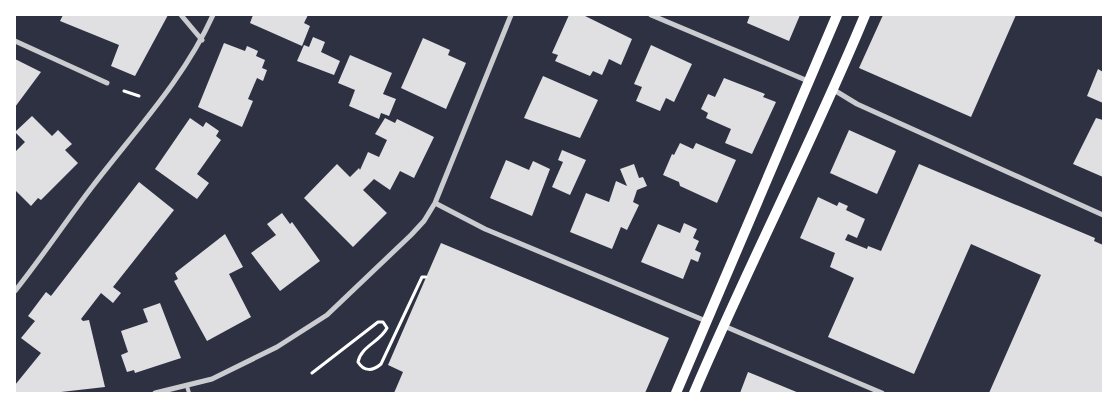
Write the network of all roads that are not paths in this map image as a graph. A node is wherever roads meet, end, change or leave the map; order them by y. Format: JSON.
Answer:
{"nodes":[{"id":1,"x":181,"y":15,"type":"edge"},
{"id":2,"x":213,"y":15,"type":"edge"},
{"id":3,"x":511,"y":15,"type":"edge"},
{"id":4,"x":651,"y":15,"type":"edge"},
{"id":5,"x":838,"y":15,"type":"edge"},
{"id":6,"x":865,"y":15,"type":"edge"},
{"id":7,"x":202,"y":40,"type":"junction"},
{"id":8,"x":15,"y":41,"type":"edge"},
{"id":9,"x":809,"y":82,"type":"junction"},
{"id":10,"x":107,"y":84,"type":"road end"},
{"id":11,"x":834,"y":90,"type":"junction"},
{"id":12,"x":435,"y":203,"type":"junction"},
{"id":13,"x":1103,"y":215,"type":"edge"},
{"id":14,"x":15,"y":291,"type":"edge"},
{"id":15,"x":706,"y":321,"type":"junction"},
{"id":16,"x":723,"y":326,"type":"junction"},
{"id":17,"x":187,"y":386,"type":"junction"},
{"id":18,"x":155,"y":393,"type":"edge"},
{"id":19,"x":189,"y":393,"type":"edge"},
{"id":20,"x":676,"y":393,"type":"edge"},
{"id":21,"x":694,"y":393,"type":"edge"},
{"id":22,"x":882,"y":393,"type":"edge"}],
"edges":[{"from":1,"to":7,"type":"street"},
{"from":2,"to":7,"type":"street"},
{"from":3,"to":12,"type":"street"},
{"from":4,"to":9,"type":"street"},
{"from":5,"to":9,"type":"main road"},
{"from":6,"to":11,"type":"main road"},
{"from":7,"to":14,"type":"street"},
{"from":8,"to":10,"type":"street"},
{"from":9,"to":15,"type":"main road"},
{"from":11,"to":13,"type":"street"},
{"from":11,"to":16,"type":"main road"},
{"from":12,"to":15,"type":"street"},
{"from":12,"to":17,"type":"street"},
{"from":15,"to":20,"type":"main road"},
{"from":16,"to":21,"type":"main road"},
{"from":16,"to":22,"type":"street"},
{"from":17,"to":18,"type":"street"},
{"from":17,"to":19,"type":"lane"}]}
